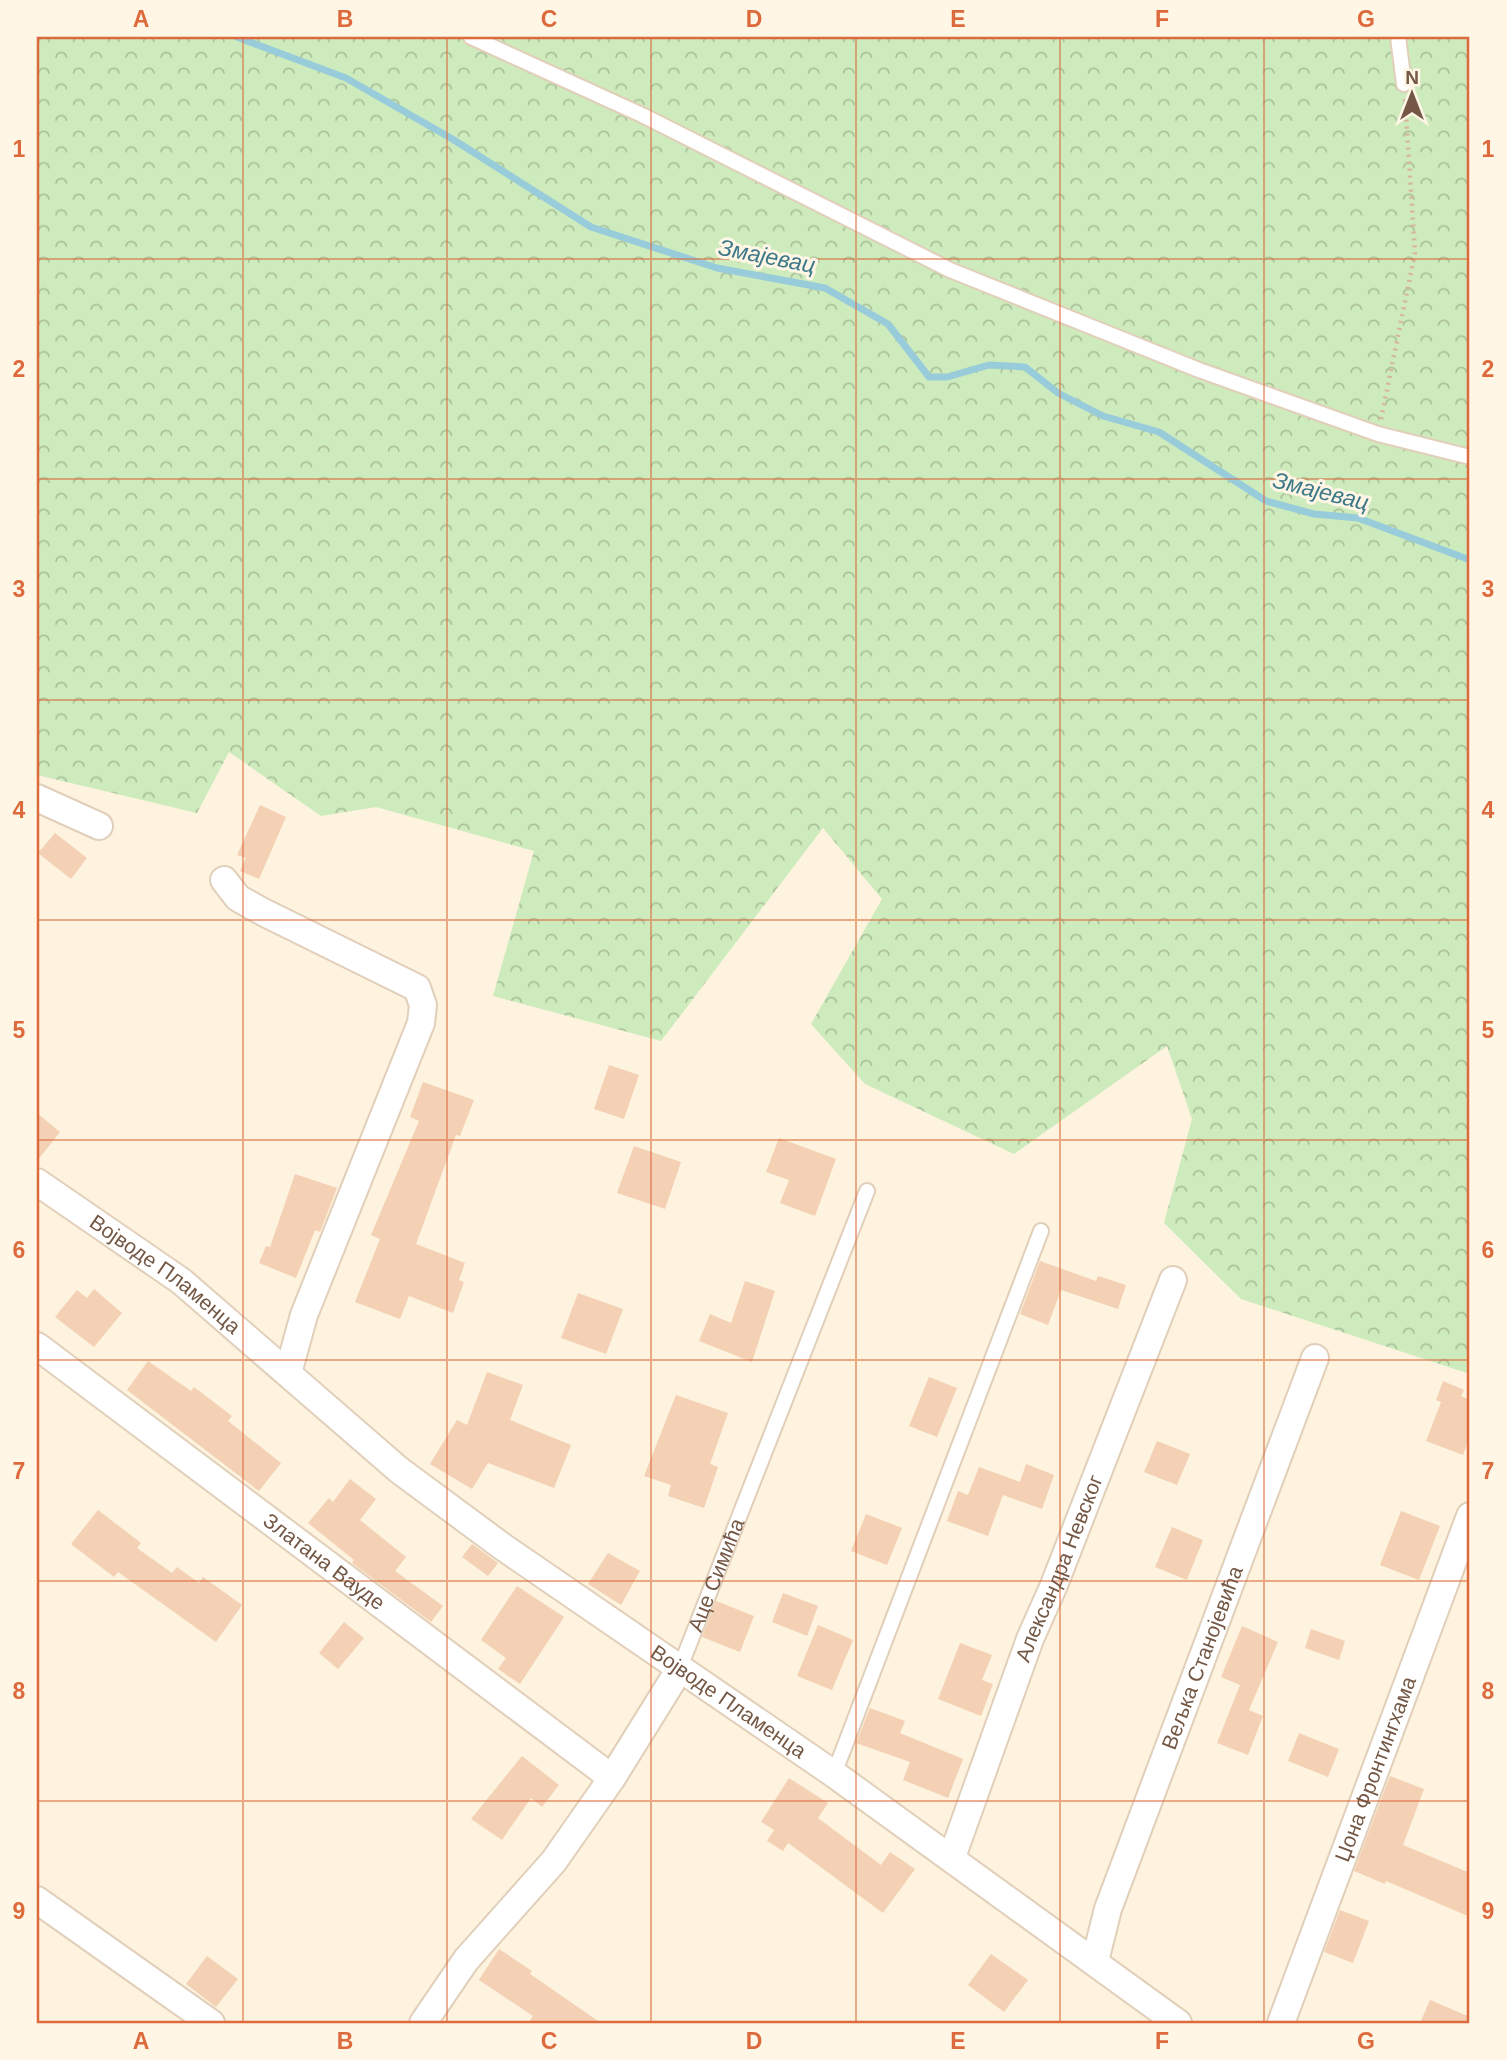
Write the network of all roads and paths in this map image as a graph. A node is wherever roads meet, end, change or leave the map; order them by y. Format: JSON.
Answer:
{"nodes":[{"id":1,"x":471,"y":37,"type":"edge"},
{"id":2,"x":1398,"y":37,"type":"edge"},
{"id":3,"x":1404,"y":84,"type":"joint"},
{"id":4,"x":1378,"y":434,"type":"junction"},
{"id":5,"x":1470,"y":457,"type":"edge"},
{"id":6,"x":37,"y":798,"type":"edge"},
{"id":7,"x":99,"y":826,"type":"dead end"},
{"id":8,"x":224,"y":880,"type":"dead end"},
{"id":9,"x":37,"y":1182,"type":"edge"},
{"id":10,"x":867,"y":1191,"type":"dead end"},
{"id":11,"x":1041,"y":1231,"type":"dead end"},
{"id":12,"x":1173,"y":1280,"type":"dead end"},
{"id":13,"x":37,"y":1346,"type":"edge"},
{"id":14,"x":1315,"y":1358,"type":"dead end"},
{"id":15,"x":288,"y":1373,"type":"junction"},
{"id":16,"x":1470,"y":1516,"type":"edge"},
{"id":17,"x":678,"y":1670,"type":"junction"},
{"id":18,"x":834,"y":1773,"type":"junction"},
{"id":19,"x":612,"y":1778,"type":"junction"},
{"id":20,"x":952,"y":1857,"type":"junction"},
{"id":21,"x":37,"y":1900,"type":"edge"},
{"id":22,"x":1095,"y":1961,"type":"junction"},
{"id":23,"x":433,"y":2020,"type":"edge"},
{"id":24,"x":211,"y":2023,"type":"edge"},
{"id":25,"x":1178,"y":2023,"type":"edge"},
{"id":26,"x":1281,"y":2023,"type":"edge"}],
"edges":[{"from":1,"to":4,"type":"lane"},
{"from":2,"to":3,"type":"lane"},
{"from":3,"to":4,"type":"path"},
{"from":4,"to":5,"type":"lane"},
{"from":6,"to":7,"type":"street"},
{"from":8,"to":15,"type":"street"},
{"from":9,"to":15,"type":"street","name":"Војводе Пламенца"},
{"from":10,"to":17,"type":"lane","name":"Аце Симића"},
{"from":11,"to":18,"type":"lane"},
{"from":12,"to":20,"type":"street","name":"Александра Невског"},
{"from":13,"to":19,"type":"street","name":"Златана Вауде"},
{"from":14,"to":22,"type":"street","name":"Вељка Станојевића"},
{"from":15,"to":17,"type":"street","name":"Војводе Пламенца"},
{"from":16,"to":26,"type":"street","name":"Џона Фронтингхама"},
{"from":17,"to":18,"type":"street","name":"Војводе Пламенца"},
{"from":17,"to":19,"type":"street","name":"Аце Симића"},
{"from":18,"to":20,"type":"street","name":"Војводе Пламенца"},
{"from":19,"to":23,"type":"street","name":"Аце Симића"},
{"from":20,"to":22,"type":"street","name":"Војводе Пламенца"},
{"from":21,"to":24,"type":"street"},
{"from":22,"to":25,"type":"street","name":"Војводе Пламенца"}]}
